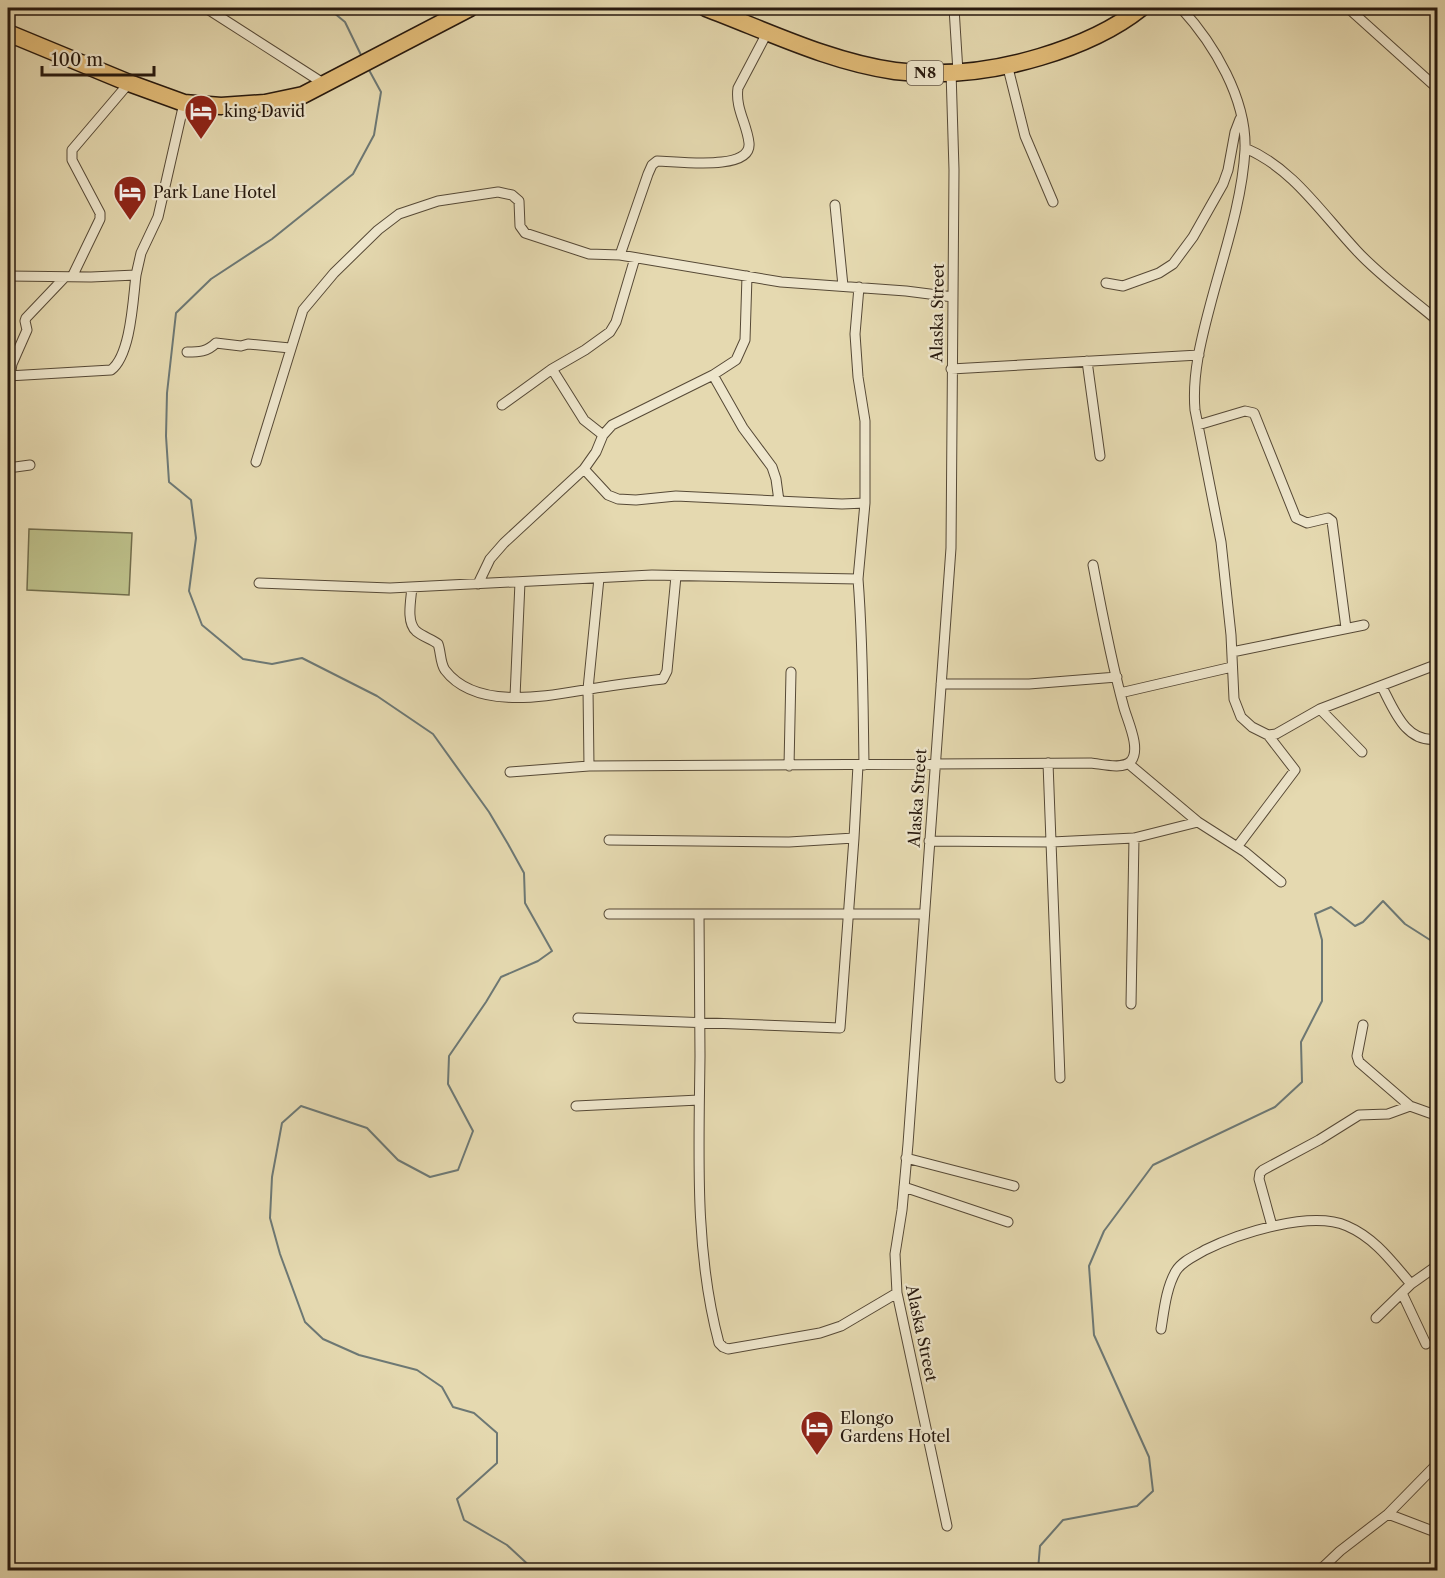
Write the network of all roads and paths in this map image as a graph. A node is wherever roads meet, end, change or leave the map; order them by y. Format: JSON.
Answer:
{"nodes":[{"id":1,"x":207,"y":8,"type":"edge"},
{"id":2,"x":456,"y":8,"type":"edge"},
{"id":3,"x":470,"y":8,"type":"edge"},
{"id":4,"x":712,"y":8,"type":"edge"},
{"id":5,"x":954,"y":8,"type":"edge"},
{"id":6,"x":1131,"y":8,"type":"edge"},
{"id":7,"x":1141,"y":8,"type":"edge"},
{"id":8,"x":1181,"y":8,"type":"edge"},
{"id":9,"x":1348,"y":8,"type":"edge"},
{"id":10,"x":768,"y":32,"type":"junction"},
{"id":11,"x":11,"y":38,"type":"edge"},
{"id":12,"x":410,"y":38,"type":"junction"},
{"id":13,"x":1007,"y":62,"type":"junction"},
{"id":14,"x":954,"y":69,"type":"junction"},
{"id":15,"x":129,"y":83,"type":"junction"},
{"id":16,"x":326,"y":85,"type":"junction"},
{"id":17,"x":1437,"y":89,"type":"edge"},
{"id":18,"x":184,"y":104,"type":"junction"},
{"id":19,"x":1241,"y":117,"type":"junction"},
{"id":20,"x":1245,"y":148,"type":"junction"},
{"id":21,"x":1053,"y":202,"type":"dead end"},
{"id":22,"x":835,"y":205,"type":"dead end"},
{"id":23,"x":620,"y":255,"type":"junction"},
{"id":24,"x":634,"y":258,"type":"junction"},
{"id":25,"x":8,"y":276,"type":"edge"},
{"id":26,"x":136,"y":276,"type":"junction"},
{"id":27,"x":747,"y":276,"type":"junction"},
{"id":28,"x":68,"y":277,"type":"junction"},
{"id":29,"x":1106,"y":283,"type":"dead end"},
{"id":30,"x":843,"y":286,"type":"junction"},
{"id":31,"x":859,"y":288,"type":"junction"},
{"id":32,"x":953,"y":297,"type":"junction"},
{"id":33,"x":1437,"y":321,"type":"edge"},
{"id":34,"x":290,"y":348,"type":"junction"},
{"id":35,"x":187,"y":352,"type":"dead end"},
{"id":36,"x":1199,"y":355,"type":"junction"},
{"id":37,"x":1087,"y":361,"type":"junction"},
{"id":38,"x":552,"y":369,"type":"junction"},
{"id":39,"x":951,"y":369,"type":"junction"},
{"id":40,"x":713,"y":375,"type":"junction"},
{"id":41,"x":9,"y":376,"type":"edge"},
{"id":42,"x":502,"y":405,"type":"dead end"},
{"id":43,"x":1198,"y":425,"type":"junction"},
{"id":44,"x":603,"y":435,"type":"junction"},
{"id":45,"x":1100,"y":456,"type":"dead end"},
{"id":46,"x":256,"y":462,"type":"dead end"},
{"id":47,"x":30,"y":465,"type":"dead end"},
{"id":48,"x":8,"y":468,"type":"edge"},
{"id":49,"x":584,"y":468,"type":"junction"},
{"id":50,"x":779,"y":501,"type":"junction"},
{"id":51,"x":865,"y":503,"type":"junction"},
{"id":52,"x":1093,"y":565,"type":"dead end"},
{"id":53,"x":676,"y":576,"type":"junction"},
{"id":54,"x":598,"y":578,"type":"junction"},
{"id":55,"x":858,"y":579,"type":"junction"},
{"id":56,"x":520,"y":582,"type":"junction"},
{"id":57,"x":259,"y":583,"type":"dead end"},
{"id":58,"x":478,"y":584,"type":"junction"},
{"id":59,"x":412,"y":587,"type":"junction"},
{"id":60,"x":1364,"y":625,"type":"dead end"},
{"id":61,"x":1346,"y":628,"type":"junction"},
{"id":62,"x":1232,"y":652,"type":"junction"},
{"id":63,"x":1437,"y":664,"type":"edge"},
{"id":64,"x":1232,"y":667,"type":"junction"},
{"id":65,"x":791,"y":672,"type":"dead end"},
{"id":66,"x":1117,"y":677,"type":"junction"},
{"id":67,"x":941,"y":684,"type":"junction"},
{"id":68,"x":1382,"y":687,"type":"junction"},
{"id":69,"x":588,"y":689,"type":"junction"},
{"id":70,"x":1120,"y":693,"type":"junction"},
{"id":71,"x":515,"y":697,"type":"junction"},
{"id":72,"x":1320,"y":709,"type":"junction"},
{"id":73,"x":1268,"y":735,"type":"junction"},
{"id":74,"x":1437,"y":739,"type":"edge"},
{"id":75,"x":1362,"y":752,"type":"dead end"},
{"id":76,"x":1048,"y":763,"type":"junction"},
{"id":77,"x":935,"y":764,"type":"junction"},
{"id":78,"x":1129,"y":764,"type":"junction"},
{"id":79,"x":861,"y":765,"type":"junction"},
{"id":80,"x":589,"y":766,"type":"junction"},
{"id":81,"x":789,"y":766,"type":"junction"},
{"id":82,"x":510,"y":772,"type":"dead end"},
{"id":83,"x":1198,"y":822,"type":"junction"},
{"id":84,"x":854,"y":838,"type":"junction"},
{"id":85,"x":1134,"y":838,"type":"junction"},
{"id":86,"x":609,"y":840,"type":"dead end"},
{"id":87,"x":929,"y":841,"type":"junction"},
{"id":88,"x":1052,"y":842,"type":"junction"},
{"id":89,"x":1237,"y":847,"type":"junction"},
{"id":90,"x":1281,"y":882,"type":"dead end"},
{"id":91,"x":848,"y":913,"type":"junction"},
{"id":92,"x":609,"y":914,"type":"dead end"},
{"id":93,"x":699,"y":914,"type":"junction"},
{"id":94,"x":924,"y":914,"type":"junction"},
{"id":95,"x":1131,"y":1004,"type":"dead end"},
{"id":96,"x":578,"y":1018,"type":"dead end"},
{"id":97,"x":700,"y":1024,"type":"junction"},
{"id":98,"x":1363,"y":1024,"type":"dead end"},
{"id":99,"x":1060,"y":1078,"type":"dead end"},
{"id":100,"x":699,"y":1100,"type":"junction"},
{"id":101,"x":1410,"y":1106,"type":"junction"},
{"id":102,"x":576,"y":1107,"type":"dead end"},
{"id":103,"x":1437,"y":1116,"type":"edge"},
{"id":104,"x":1437,"y":1156,"type":"edge"},
{"id":105,"x":906,"y":1158,"type":"junction"},
{"id":106,"x":1437,"y":1163,"type":"edge"},
{"id":107,"x":1014,"y":1186,"type":"dead end"},
{"id":108,"x":904,"y":1187,"type":"junction"},
{"id":109,"x":1008,"y":1222,"type":"dead end"},
{"id":110,"x":1272,"y":1226,"type":"junction"},
{"id":111,"x":1437,"y":1265,"type":"edge"},
{"id":112,"x":1412,"y":1284,"type":"junction"},
{"id":113,"x":897,"y":1293,"type":"junction"},
{"id":114,"x":1402,"y":1293,"type":"junction"},
{"id":115,"x":1376,"y":1317,"type":"dead end"},
{"id":116,"x":1161,"y":1329,"type":"dead end"},
{"id":117,"x":1426,"y":1344,"type":"dead end"},
{"id":118,"x":1437,"y":1463,"type":"edge"},
{"id":119,"x":1388,"y":1514,"type":"junction"},
{"id":120,"x":947,"y":1526,"type":"dead end"},
{"id":121,"x":1437,"y":1533,"type":"edge"},
{"id":122,"x":1320,"y":1570,"type":"edge"}],
"edges":[{"from":1,"to":16,"type":"street"},
{"from":2,"to":12,"type":"highway"},
{"from":3,"to":12,"type":"highway"},
{"from":4,"to":10,"type":"highway","number":"N8"},
{"from":4,"to":14,"type":"highway","number":"N8"},
{"from":5,"to":14,"type":"street","name":"Alaska Street"},
{"from":6,"to":13,"type":"highway","number":"N8"},
{"from":7,"to":13,"type":"highway","number":"N8"},
{"from":8,"to":19,"type":"street"},
{"from":9,"to":17,"type":"street"},
{"from":10,"to":14,"type":"highway","number":"N8"},
{"from":10,"to":23,"type":"street"},
{"from":11,"to":15,"type":"highway"},
{"from":12,"to":16,"type":"highway"},
{"from":13,"to":14,"type":"highway","number":"N8"},
{"from":13,"to":21,"type":"street"},
{"from":14,"to":32,"type":"street","name":"Alaska Street"},
{"from":15,"to":18,"type":"highway"},
{"from":15,"to":28,"type":"street"},
{"from":16,"to":18,"type":"highway"},
{"from":18,"to":26,"type":"street"},
{"from":19,"to":20,"type":"street"},
{"from":19,"to":29,"type":"street"},
{"from":20,"to":33,"type":"street"},
{"from":20,"to":36,"type":"street"},
{"from":22,"to":30,"type":"street"},
{"from":23,"to":24,"type":"street"},
{"from":23,"to":34,"type":"street"},
{"from":24,"to":27,"type":"street"},
{"from":24,"to":38,"type":"street"},
{"from":25,"to":28,"type":"street"},
{"from":26,"to":28,"type":"street"},
{"from":26,"to":41,"type":"street"},
{"from":27,"to":30,"type":"street"},
{"from":27,"to":40,"type":"street"},
{"from":28,"to":41,"type":"street"},
{"from":30,"to":31,"type":"street"},
{"from":31,"to":32,"type":"street"},
{"from":31,"to":51,"type":"street"},
{"from":32,"to":39,"type":"street","name":"Alaska Street"},
{"from":34,"to":35,"type":"street"},
{"from":34,"to":46,"type":"street"},
{"from":36,"to":37,"type":"street"},
{"from":36,"to":43,"type":"street"},
{"from":37,"to":39,"type":"street"},
{"from":37,"to":45,"type":"street"},
{"from":38,"to":42,"type":"street"},
{"from":38,"to":44,"type":"street"},
{"from":39,"to":67,"type":"street","name":"Alaska Street"},
{"from":40,"to":44,"type":"street"},
{"from":40,"to":50,"type":"street"},
{"from":43,"to":61,"type":"street"},
{"from":43,"to":62,"type":"street"},
{"from":44,"to":49,"type":"street"},
{"from":47,"to":48,"type":"street"},
{"from":49,"to":50,"type":"street"},
{"from":49,"to":58,"type":"street"},
{"from":50,"to":51,"type":"street"},
{"from":51,"to":55,"type":"street"},
{"from":52,"to":66,"type":"street"},
{"from":53,"to":54,"type":"street"},
{"from":53,"to":55,"type":"street"},
{"from":53,"to":69,"type":"street"},
{"from":54,"to":56,"type":"street"},
{"from":54,"to":69,"type":"street"},
{"from":55,"to":79,"type":"street"},
{"from":56,"to":58,"type":"street"},
{"from":56,"to":71,"type":"street"},
{"from":57,"to":59,"type":"street"},
{"from":58,"to":59,"type":"street"},
{"from":59,"to":71,"type":"street"},
{"from":60,"to":61,"type":"street"},
{"from":61,"to":62,"type":"street"},
{"from":62,"to":64,"type":"street"},
{"from":63,"to":68,"type":"street"},
{"from":64,"to":70,"type":"street"},
{"from":64,"to":73,"type":"street"},
{"from":65,"to":81,"type":"street"},
{"from":66,"to":67,"type":"street"},
{"from":66,"to":70,"type":"street"},
{"from":67,"to":77,"type":"street","name":"Alaska Street"},
{"from":68,"to":72,"type":"street"},
{"from":68,"to":74,"type":"street"},
{"from":69,"to":71,"type":"street"},
{"from":69,"to":80,"type":"street"},
{"from":70,"to":78,"type":"street"},
{"from":72,"to":73,"type":"street"},
{"from":72,"to":75,"type":"street"},
{"from":73,"to":89,"type":"street"},
{"from":76,"to":77,"type":"street"},
{"from":76,"to":78,"type":"street"},
{"from":76,"to":88,"type":"street"},
{"from":77,"to":79,"type":"street"},
{"from":77,"to":87,"type":"street","name":"Alaska Street"},
{"from":78,"to":83,"type":"street"},
{"from":79,"to":81,"type":"street"},
{"from":79,"to":84,"type":"street"},
{"from":80,"to":81,"type":"street"},
{"from":80,"to":82,"type":"street"},
{"from":83,"to":85,"type":"street"},
{"from":83,"to":89,"type":"street"},
{"from":84,"to":86,"type":"street"},
{"from":84,"to":91,"type":"street"},
{"from":85,"to":88,"type":"street"},
{"from":85,"to":95,"type":"street"},
{"from":87,"to":88,"type":"street"},
{"from":87,"to":94,"type":"street","name":"Alaska Street"},
{"from":88,"to":99,"type":"street"},
{"from":89,"to":90,"type":"street"},
{"from":91,"to":93,"type":"street"},
{"from":91,"to":94,"type":"street"},
{"from":91,"to":97,"type":"street"},
{"from":92,"to":93,"type":"street"},
{"from":93,"to":97,"type":"street"},
{"from":94,"to":105,"type":"street","name":"Alaska Street"},
{"from":96,"to":97,"type":"street"},
{"from":97,"to":100,"type":"street"},
{"from":98,"to":101,"type":"street"},
{"from":100,"to":102,"type":"street"},
{"from":100,"to":113,"type":"street"},
{"from":101,"to":103,"type":"street"},
{"from":101,"to":110,"type":"street"},
{"from":104,"to":106,"type":"street"},
{"from":105,"to":107,"type":"street"},
{"from":105,"to":108,"type":"street","name":"Alaska Street"},
{"from":108,"to":109,"type":"street"},
{"from":108,"to":113,"type":"street","name":"Alaska Street"},
{"from":110,"to":112,"type":"street"},
{"from":110,"to":116,"type":"street"},
{"from":111,"to":112,"type":"street"},
{"from":112,"to":114,"type":"street"},
{"from":113,"to":120,"type":"street","name":"Alaska Street"},
{"from":114,"to":115,"type":"street"},
{"from":114,"to":117,"type":"street"},
{"from":118,"to":119,"type":"street"},
{"from":119,"to":121,"type":"street"},
{"from":119,"to":122,"type":"street"}]}
